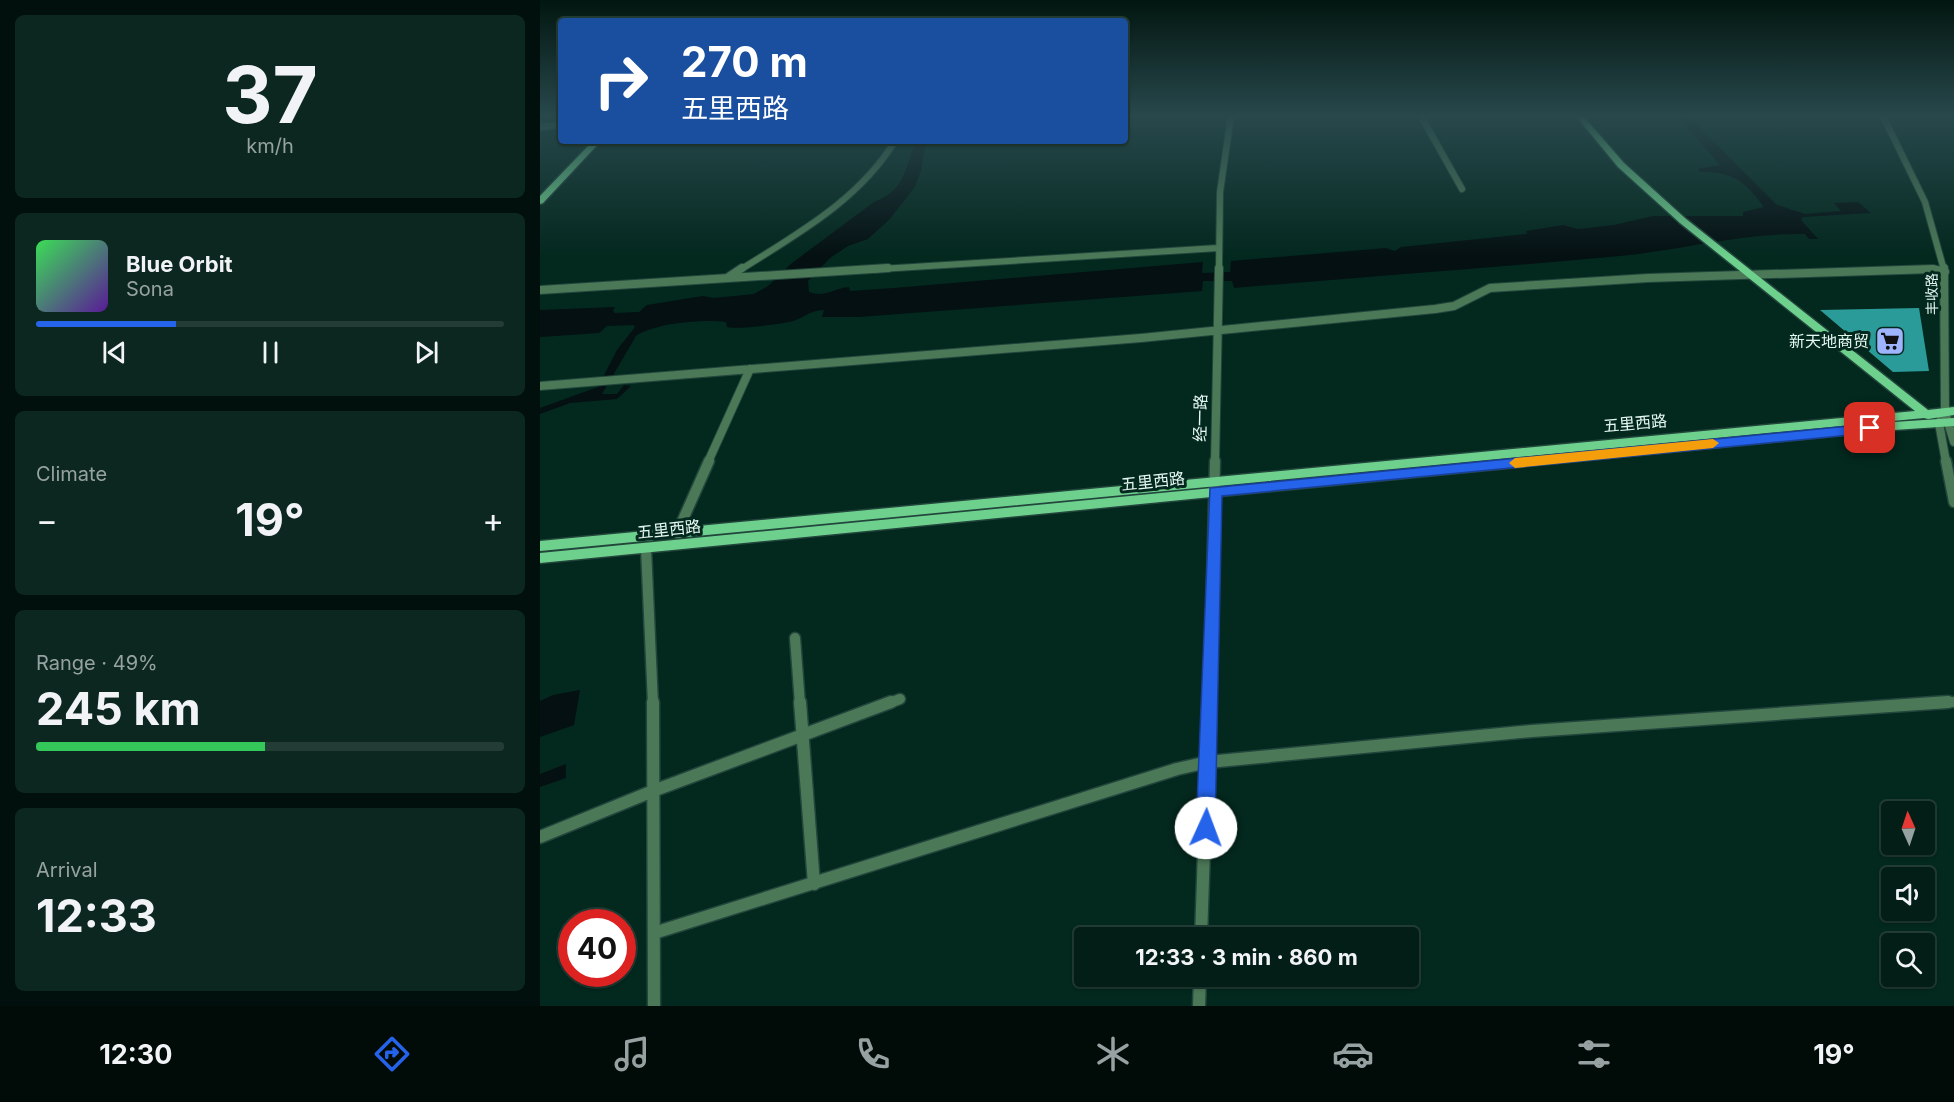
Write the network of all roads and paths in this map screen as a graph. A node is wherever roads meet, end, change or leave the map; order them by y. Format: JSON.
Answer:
{"nodes":[{"id":1,"x":576,"y":163,"type":"edge"},
{"id":2,"x":881,"y":163,"type":"edge"},
{"id":3,"x":1224,"y":163,"type":"edge"},
{"id":4,"x":1447,"y":163,"type":"edge"},
{"id":5,"x":1619,"y":163,"type":"edge"},
{"id":6,"x":1905,"y":163,"type":"edge"},
{"id":7,"x":1462,"y":189,"type":"dead end"},
{"id":8,"x":540,"y":201,"type":"edge"},
{"id":9,"x":1218,"y":248,"type":"junction"},
{"id":10,"x":1945,"y":272,"type":"junction"},
{"id":11,"x":1752,"y":276,"type":"junction"},
{"id":12,"x":725,"y":279,"type":"junction"},
{"id":13,"x":540,"y":290,"type":"edge"},
{"id":14,"x":1219,"y":330,"type":"junction"},
{"id":15,"x":750,"y":369,"type":"junction"},
{"id":16,"x":540,"y":386,"type":"edge"},
{"id":17,"x":1925,"y":413,"type":"junction"},
{"id":18,"x":1948,"y":418,"type":"edge"},
{"id":19,"x":1954,"y":442,"type":"edge"},
{"id":20,"x":1215,"y":486,"type":"junction"},
{"id":21,"x":1954,"y":502,"type":"edge"},
{"id":22,"x":677,"y":533,"type":"junction"},
{"id":23,"x":540,"y":546,"type":"edge"},
{"id":24,"x":646,"y":548,"type":"junction"},
{"id":25,"x":540,"y":558,"type":"edge"},
{"id":26,"x":795,"y":638,"type":"dead end"},
{"id":27,"x":900,"y":699,"type":"dead end"},
{"id":28,"x":1954,"y":702,"type":"edge"},
{"id":29,"x":804,"y":734,"type":"junction"},
{"id":30,"x":1208,"y":762,"type":"junction"},
{"id":31,"x":653,"y":790,"type":"junction"},
{"id":32,"x":540,"y":837,"type":"edge"},
{"id":33,"x":814,"y":884,"type":"junction"},
{"id":34,"x":1201,"y":927,"type":"edge"},
{"id":35,"x":654,"y":933,"type":"junction"},
{"id":36,"x":1200,"y":987,"type":"edge"},
{"id":37,"x":654,"y":1006,"type":"edge"},
{"id":38,"x":1199,"y":1006,"type":"edge"}],
"edges":[{"from":1,"to":8,"type":"main road"},
{"from":2,"to":12,"type":"street"},
{"from":3,"to":9,"type":"street","name":"经一路"},
{"from":4,"to":7,"type":"street"},
{"from":5,"to":11,"type":"main road"},
{"from":6,"to":10,"type":"street","name":"丰收路"},
{"from":9,"to":12,"type":"street"},
{"from":9,"to":14,"type":"street","name":"经一路"},
{"from":10,"to":11,"type":"street"},
{"from":10,"to":18,"type":"street","name":"丰收路"},
{"from":11,"to":14,"type":"street"},
{"from":11,"to":17,"type":"main road"},
{"from":12,"to":13,"type":"street"},
{"from":14,"to":15,"type":"street"},
{"from":14,"to":20,"type":"street","name":"经一路"},
{"from":15,"to":16,"type":"street"},
{"from":15,"to":22,"type":"street"},
{"from":17,"to":18,"type":"main road","name":"五里西路"},
{"from":17,"to":20,"type":"main road","name":"五里西路"},
{"from":18,"to":19,"type":"street"},
{"from":18,"to":20,"type":"main road","name":"五里西路"},
{"from":18,"to":21,"type":"street"},
{"from":20,"to":22,"type":"main road","name":"五里西路"},
{"from":20,"to":24,"type":"main road","name":"五里西路"},
{"from":20,"to":30,"type":"street","name":"经一路"},
{"from":22,"to":23,"type":"main road","name":"五里西路"},
{"from":24,"to":25,"type":"main road","name":"五里西路"},
{"from":24,"to":31,"type":"street"},
{"from":26,"to":29,"type":"street"},
{"from":27,"to":29,"type":"street"},
{"from":28,"to":30,"type":"street"},
{"from":29,"to":31,"type":"street"},
{"from":29,"to":33,"type":"street"},
{"from":30,"to":33,"type":"street"},
{"from":30,"to":34,"type":"street","name":"经一路"},
{"from":31,"to":32,"type":"street"},
{"from":31,"to":35,"type":"street"},
{"from":33,"to":35,"type":"street"},
{"from":35,"to":37,"type":"street"},
{"from":36,"to":38,"type":"street"}]}
